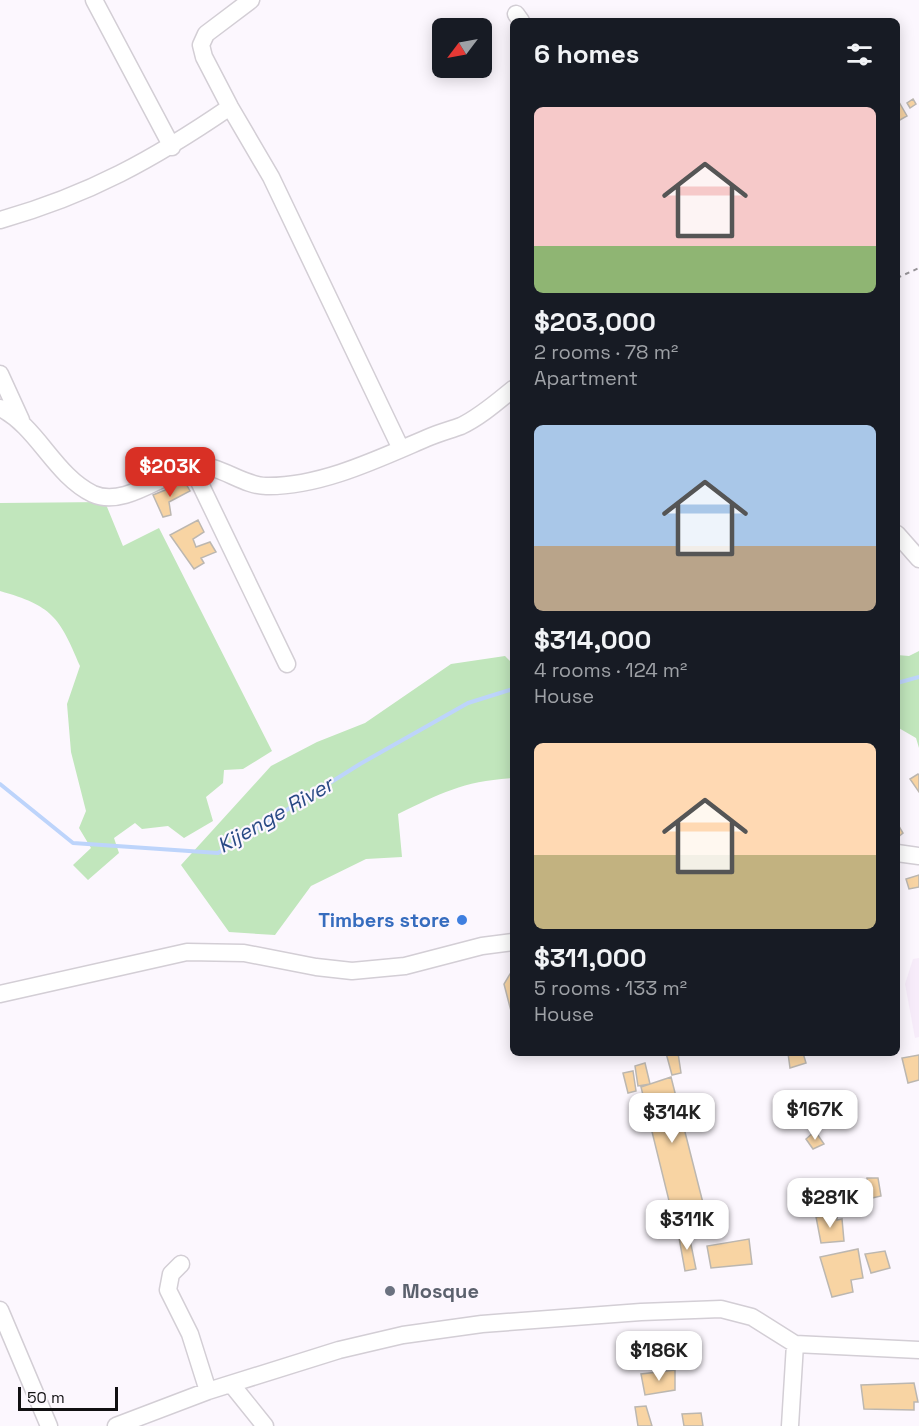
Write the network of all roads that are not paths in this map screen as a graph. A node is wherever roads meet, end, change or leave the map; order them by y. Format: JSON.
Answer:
{"nodes":[{"id":1,"x":94,"y":0,"type":"edge"},
{"id":2,"x":251,"y":0,"type":"edge"},
{"id":3,"x":230,"y":107,"type":"junction"},
{"id":4,"x":172,"y":147,"type":"junction"},
{"id":5,"x":0,"y":220,"type":"edge"},
{"id":6,"x":0,"y":374,"type":"edge"},
{"id":7,"x":510,"y":390,"type":"edge"},
{"id":8,"x":0,"y":408,"type":"edge"},
{"id":9,"x":23,"y":424,"type":"junction"},
{"id":10,"x":401,"y":449,"type":"junction"},
{"id":11,"x":192,"y":467,"type":"junction"},
{"id":12,"x":900,"y":537,"type":"edge"},
{"id":13,"x":919,"y":559,"type":"edge"},
{"id":14,"x":287,"y":664,"type":"dead end"},
{"id":15,"x":900,"y":853,"type":"edge"},
{"id":16,"x":919,"y":856,"type":"edge"},
{"id":17,"x":510,"y":942,"type":"edge"},
{"id":18,"x":0,"y":994,"type":"edge"},
{"id":19,"x":181,"y":1264,"type":"dead end"},
{"id":20,"x":0,"y":1310,"type":"edge"},
{"id":21,"x":795,"y":1344,"type":"junction"},
{"id":22,"x":919,"y":1350,"type":"edge"},
{"id":23,"x":232,"y":1385,"type":"junction"},
{"id":24,"x":208,"y":1391,"type":"junction"},
{"id":25,"x":49,"y":1426,"type":"edge"},
{"id":26,"x":116,"y":1426,"type":"edge"},
{"id":27,"x":265,"y":1426,"type":"edge"},
{"id":28,"x":790,"y":1426,"type":"edge"}],
"edges":[{"from":1,"to":4,"type":"street"},
{"from":2,"to":3,"type":"street"},
{"from":3,"to":4,"type":"street"},
{"from":3,"to":10,"type":"street"},
{"from":4,"to":5,"type":"street"},
{"from":6,"to":9,"type":"street"},
{"from":7,"to":10,"type":"street"},
{"from":8,"to":9,"type":"street"},
{"from":9,"to":11,"type":"street"},
{"from":10,"to":11,"type":"street"},
{"from":11,"to":14,"type":"street"},
{"from":12,"to":13,"type":"street"},
{"from":15,"to":16,"type":"street"},
{"from":17,"to":18,"type":"street"},
{"from":19,"to":24,"type":"street"},
{"from":20,"to":25,"type":"street"},
{"from":21,"to":22,"type":"street"},
{"from":21,"to":23,"type":"street"},
{"from":21,"to":28,"type":"street"},
{"from":23,"to":24,"type":"street"},
{"from":23,"to":27,"type":"street"},
{"from":24,"to":26,"type":"street"}]}
